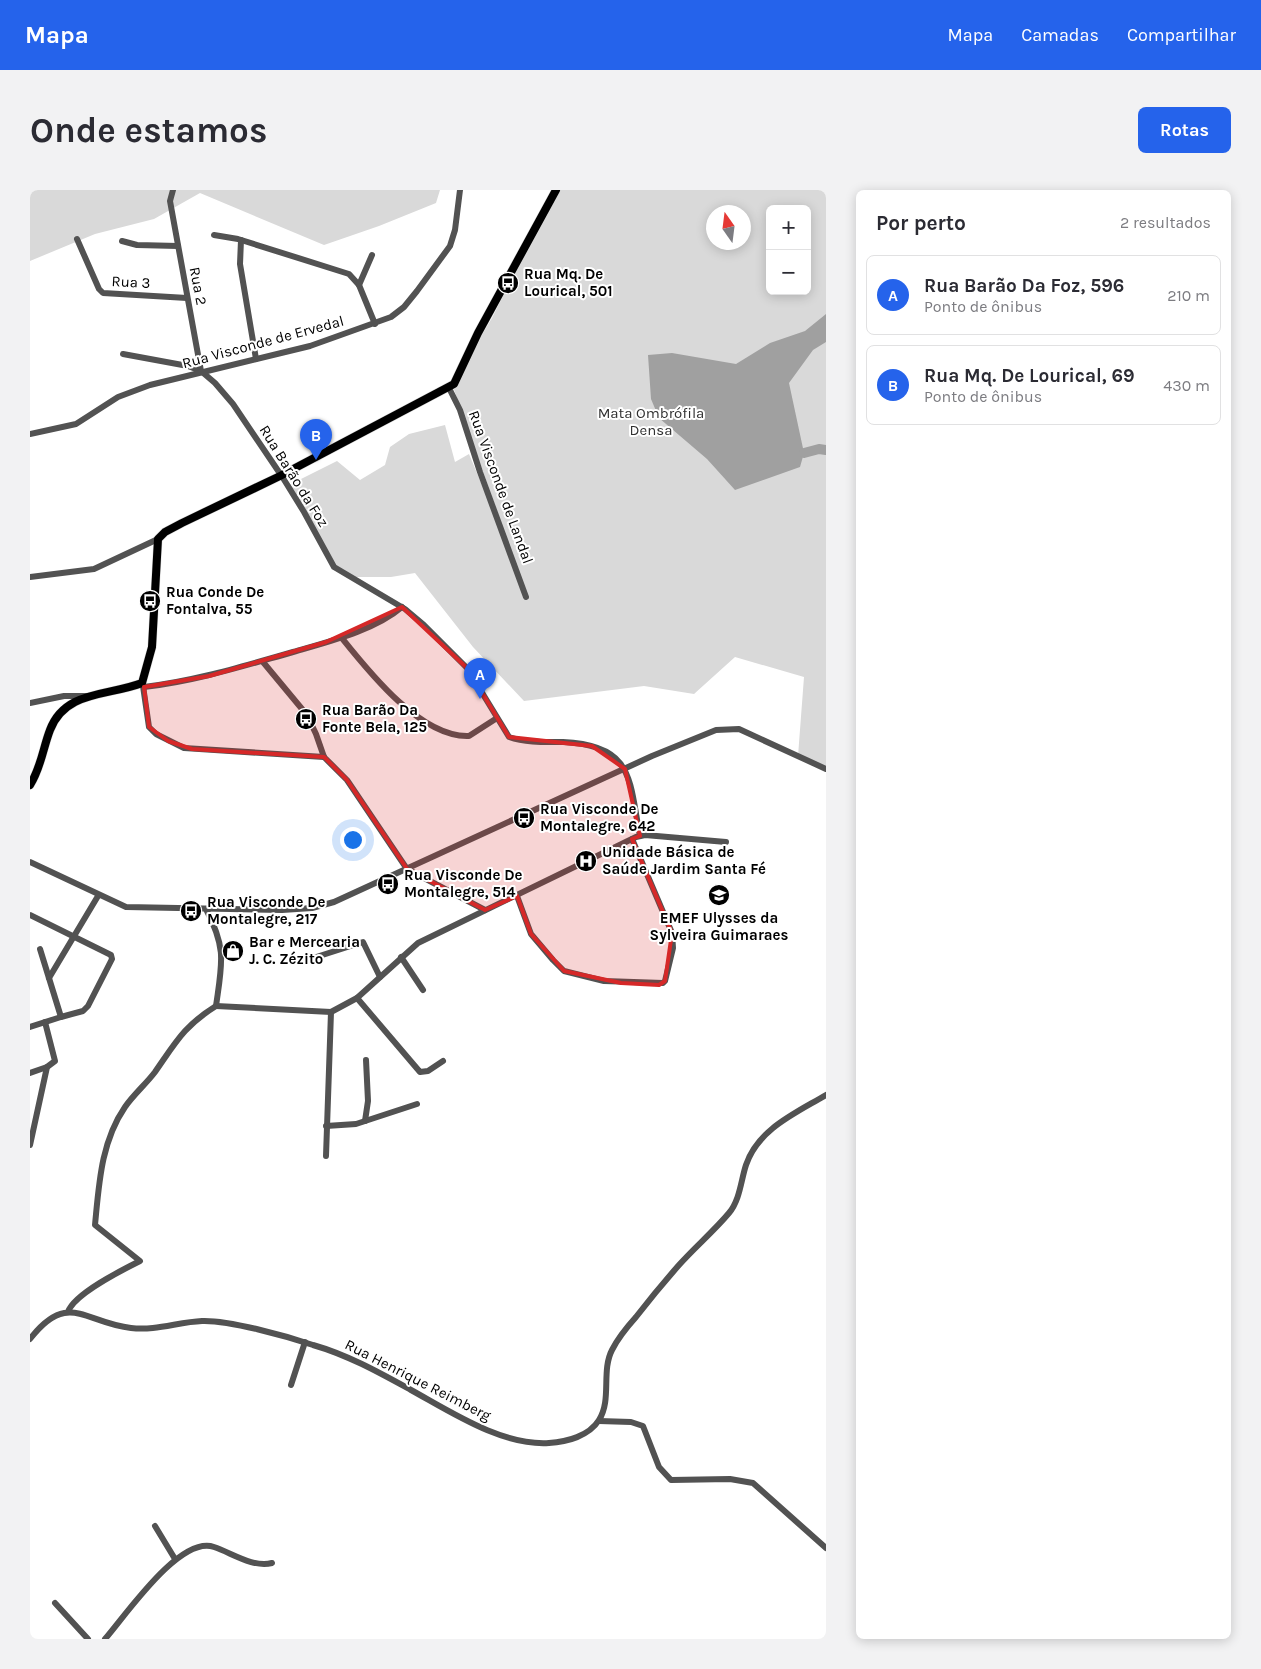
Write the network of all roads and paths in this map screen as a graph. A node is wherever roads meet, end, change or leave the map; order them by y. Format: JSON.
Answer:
{"nodes":[{"id":1,"x":173,"y":190,"type":"edge"},
{"id":2,"x":460,"y":190,"type":"edge"},
{"id":3,"x":556,"y":190,"type":"edge"},
{"id":4,"x":214,"y":235,"type":"dead end"},
{"id":5,"x":78,"y":239,"type":"dead end"},
{"id":6,"x":240,"y":240,"type":"junction"},
{"id":7,"x":122,"y":241,"type":"dead end"},
{"id":8,"x":178,"y":246,"type":"junction"},
{"id":9,"x":372,"y":255,"type":"dead end"},
{"id":10,"x":359,"y":285,"type":"junction"},
{"id":11,"x":187,"y":298,"type":"junction"},
{"id":12,"x":375,"y":324,"type":"junction"},
{"id":13,"x":123,"y":354,"type":"dead end"},
{"id":14,"x":256,"y":358,"type":"junction"},
{"id":15,"x":216,"y":369,"type":"junction"},
{"id":16,"x":203,"y":372,"type":"junction"},
{"id":17,"x":215,"y":383,"type":"junction"},
{"id":18,"x":449,"y":388,"type":"junction"},
{"id":19,"x":30,"y":434,"type":"edge"},
{"id":20,"x":280,"y":476,"type":"junction"},
{"id":21,"x":158,"y":539,"type":"junction"},
{"id":22,"x":30,"y":577,"type":"edge"},
{"id":23,"x":526,"y":597,"type":"dead end"},
{"id":24,"x":402,"y":607,"type":"junction"},
{"id":25,"x":341,"y":637,"type":"junction"},
{"id":26,"x":262,"y":662,"type":"junction"},
{"id":27,"x":143,"y":685,"type":"junction"},
{"id":28,"x":87,"y":696,"type":"junction"},
{"id":29,"x":30,"y":703,"type":"edge"},
{"id":30,"x":497,"y":718,"type":"junction"},
{"id":31,"x":324,"y":757,"type":"junction"},
{"id":32,"x":625,"y":769,"type":"junction"},
{"id":33,"x":826,"y":769,"type":"edge"},
{"id":34,"x":31,"y":783,"type":"edge"},
{"id":35,"x":640,"y":836,"type":"junction"},
{"id":36,"x":632,"y":839,"type":"junction"},
{"id":37,"x":726,"y":842,"type":"dead end"},
{"id":38,"x":30,"y":862,"type":"edge"},
{"id":39,"x":407,"y":869,"type":"junction"},
{"id":40,"x":98,"y":896,"type":"junction"},
{"id":41,"x":517,"y":896,"type":"junction"},
{"id":42,"x":206,"y":909,"type":"junction"},
{"id":43,"x":484,"y":910,"type":"junction"},
{"id":44,"x":30,"y":915,"type":"edge"},
{"id":45,"x":74,"y":937,"type":"junction"},
{"id":46,"x":40,"y":949,"type":"dead end"},
{"id":47,"x":401,"y":957,"type":"junction"},
{"id":48,"x":310,"y":959,"type":"dead end"},
{"id":49,"x":380,"y":977,"type":"junction"},
{"id":50,"x":49,"y":978,"type":"junction"},
{"id":51,"x":423,"y":990,"type":"dead end"},
{"id":52,"x":357,"y":998,"type":"junction"},
{"id":53,"x":216,"y":1006,"type":"junction"},
{"id":54,"x":331,"y":1012,"type":"junction"},
{"id":55,"x":61,"y":1017,"type":"junction"},
{"id":56,"x":45,"y":1022,"type":"junction"},
{"id":57,"x":30,"y":1027,"type":"edge"},
{"id":58,"x":366,"y":1060,"type":"dead end"},
{"id":59,"x":443,"y":1062,"type":"dead end"},
{"id":60,"x":47,"y":1068,"type":"junction"},
{"id":61,"x":30,"y":1072,"type":"edge"},
{"id":62,"x":826,"y":1095,"type":"edge"},
{"id":63,"x":416,"y":1104,"type":"dead end"},
{"id":64,"x":33,"y":1115,"type":"edge"},
{"id":65,"x":365,"y":1121,"type":"junction"},
{"id":66,"x":326,"y":1126,"type":"junction"},
{"id":67,"x":30,"y":1145,"type":"edge"},
{"id":68,"x":326,"y":1156,"type":"dead end"},
{"id":69,"x":68,"y":1312,"type":"junction"},
{"id":70,"x":30,"y":1339,"type":"edge"},
{"id":71,"x":305,"y":1342,"type":"junction"},
{"id":72,"x":291,"y":1385,"type":"dead end"},
{"id":73,"x":599,"y":1422,"type":"junction"},
{"id":74,"x":155,"y":1526,"type":"dead end"},
{"id":75,"x":826,"y":1548,"type":"edge"},
{"id":76,"x":175,"y":1559,"type":"junction"},
{"id":77,"x":272,"y":1564,"type":"dead end"},
{"id":78,"x":54,"y":1603,"type":"dead end"},
{"id":79,"x":88,"y":1639,"type":"edge"},
{"id":80,"x":105,"y":1639,"type":"edge"}],
"edges":[{"from":1,"to":8,"type":"street","name":"Rua 2"},
{"from":2,"to":12,"type":"street","name":"Rua Visconde de Ervedal"},
{"from":3,"to":18,"type":"main road"},
{"from":4,"to":6,"type":"street"},
{"from":5,"to":11,"type":"street","name":"Rua 3"},
{"from":6,"to":10,"type":"street"},
{"from":6,"to":14,"type":"street"},
{"from":7,"to":8,"type":"street"},
{"from":8,"to":11,"type":"street","name":"Rua 2"},
{"from":9,"to":10,"type":"street"},
{"from":10,"to":12,"type":"street"},
{"from":11,"to":16,"type":"street","name":"Rua 2"},
{"from":12,"to":14,"type":"street","name":"Rua Visconde de Ervedal"},
{"from":13,"to":16,"type":"street","name":"Rua Barão da Foz"},
{"from":14,"to":15,"type":"street","name":"Rua Visconde de Ervedal"},
{"from":15,"to":16,"type":"street","name":"Rua Visconde de Ervedal"},
{"from":15,"to":17,"type":"street"},
{"from":16,"to":17,"type":"street","name":"Rua Barão da Foz"},
{"from":16,"to":19,"type":"street","name":"Rua Visconde de Ervedal"},
{"from":17,"to":20,"type":"street","name":"Rua Barão da Foz"},
{"from":18,"to":20,"type":"main road"},
{"from":18,"to":23,"type":"street","name":"Rua Visconde de Landal"},
{"from":20,"to":21,"type":"main road"},
{"from":20,"to":24,"type":"street","name":"Rua Barão da Foz"},
{"from":21,"to":22,"type":"street"},
{"from":21,"to":27,"type":"main road"},
{"from":24,"to":25,"type":"street"},
{"from":24,"to":30,"type":"street","name":"Rua Barão da Foz"},
{"from":25,"to":26,"type":"street"},
{"from":25,"to":30,"type":"street"},
{"from":26,"to":27,"type":"street"},
{"from":26,"to":31,"type":"street"},
{"from":27,"to":28,"type":"main road"},
{"from":27,"to":31,"type":"street"},
{"from":28,"to":29,"type":"street"},
{"from":28,"to":34,"type":"main road"},
{"from":30,"to":32,"type":"street","name":"Rua Barão da Foz"},
{"from":31,"to":39,"type":"street"},
{"from":32,"to":33,"type":"street"},
{"from":32,"to":35,"type":"street"},
{"from":32,"to":39,"type":"street"},
{"from":35,"to":36,"type":"street"},
{"from":35,"to":37,"type":"street"},
{"from":36,"to":41,"type":"street"},
{"from":36,"to":41,"type":"street"},
{"from":38,"to":40,"type":"street"},
{"from":39,"to":42,"type":"street"},
{"from":39,"to":43,"type":"street"},
{"from":40,"to":42,"type":"street"},
{"from":40,"to":45,"type":"street"},
{"from":41,"to":43,"type":"street"},
{"from":42,"to":53,"type":"street"},
{"from":43,"to":47,"type":"street"},
{"from":44,"to":45,"type":"street"},
{"from":45,"to":50,"type":"street"},
{"from":45,"to":55,"type":"street"},
{"from":46,"to":50,"type":"street"},
{"from":47,"to":49,"type":"street"},
{"from":47,"to":51,"type":"street"},
{"from":48,"to":49,"type":"street"},
{"from":49,"to":52,"type":"street"},
{"from":50,"to":55,"type":"street"},
{"from":52,"to":54,"type":"street"},
{"from":52,"to":59,"type":"street"},
{"from":53,"to":54,"type":"street"},
{"from":53,"to":69,"type":"street"},
{"from":54,"to":66,"type":"street"},
{"from":55,"to":56,"type":"street"},
{"from":56,"to":57,"type":"street"},
{"from":56,"to":60,"type":"street"},
{"from":58,"to":65,"type":"street"},
{"from":60,"to":61,"type":"street"},
{"from":60,"to":64,"type":"street"},
{"from":62,"to":73,"type":"street"},
{"from":63,"to":65,"type":"street"},
{"from":64,"to":67,"type":"street"},
{"from":65,"to":66,"type":"street"},
{"from":66,"to":68,"type":"street"},
{"from":69,"to":70,"type":"street"},
{"from":69,"to":71,"type":"street","name":"Rua Henrique Reimberg"},
{"from":71,"to":72,"type":"street"},
{"from":71,"to":73,"type":"street","name":"Rua Henrique Reimberg"},
{"from":73,"to":75,"type":"street"},
{"from":74,"to":76,"type":"street"},
{"from":76,"to":77,"type":"street"},
{"from":76,"to":80,"type":"street"},
{"from":78,"to":79,"type":"street"}]}
